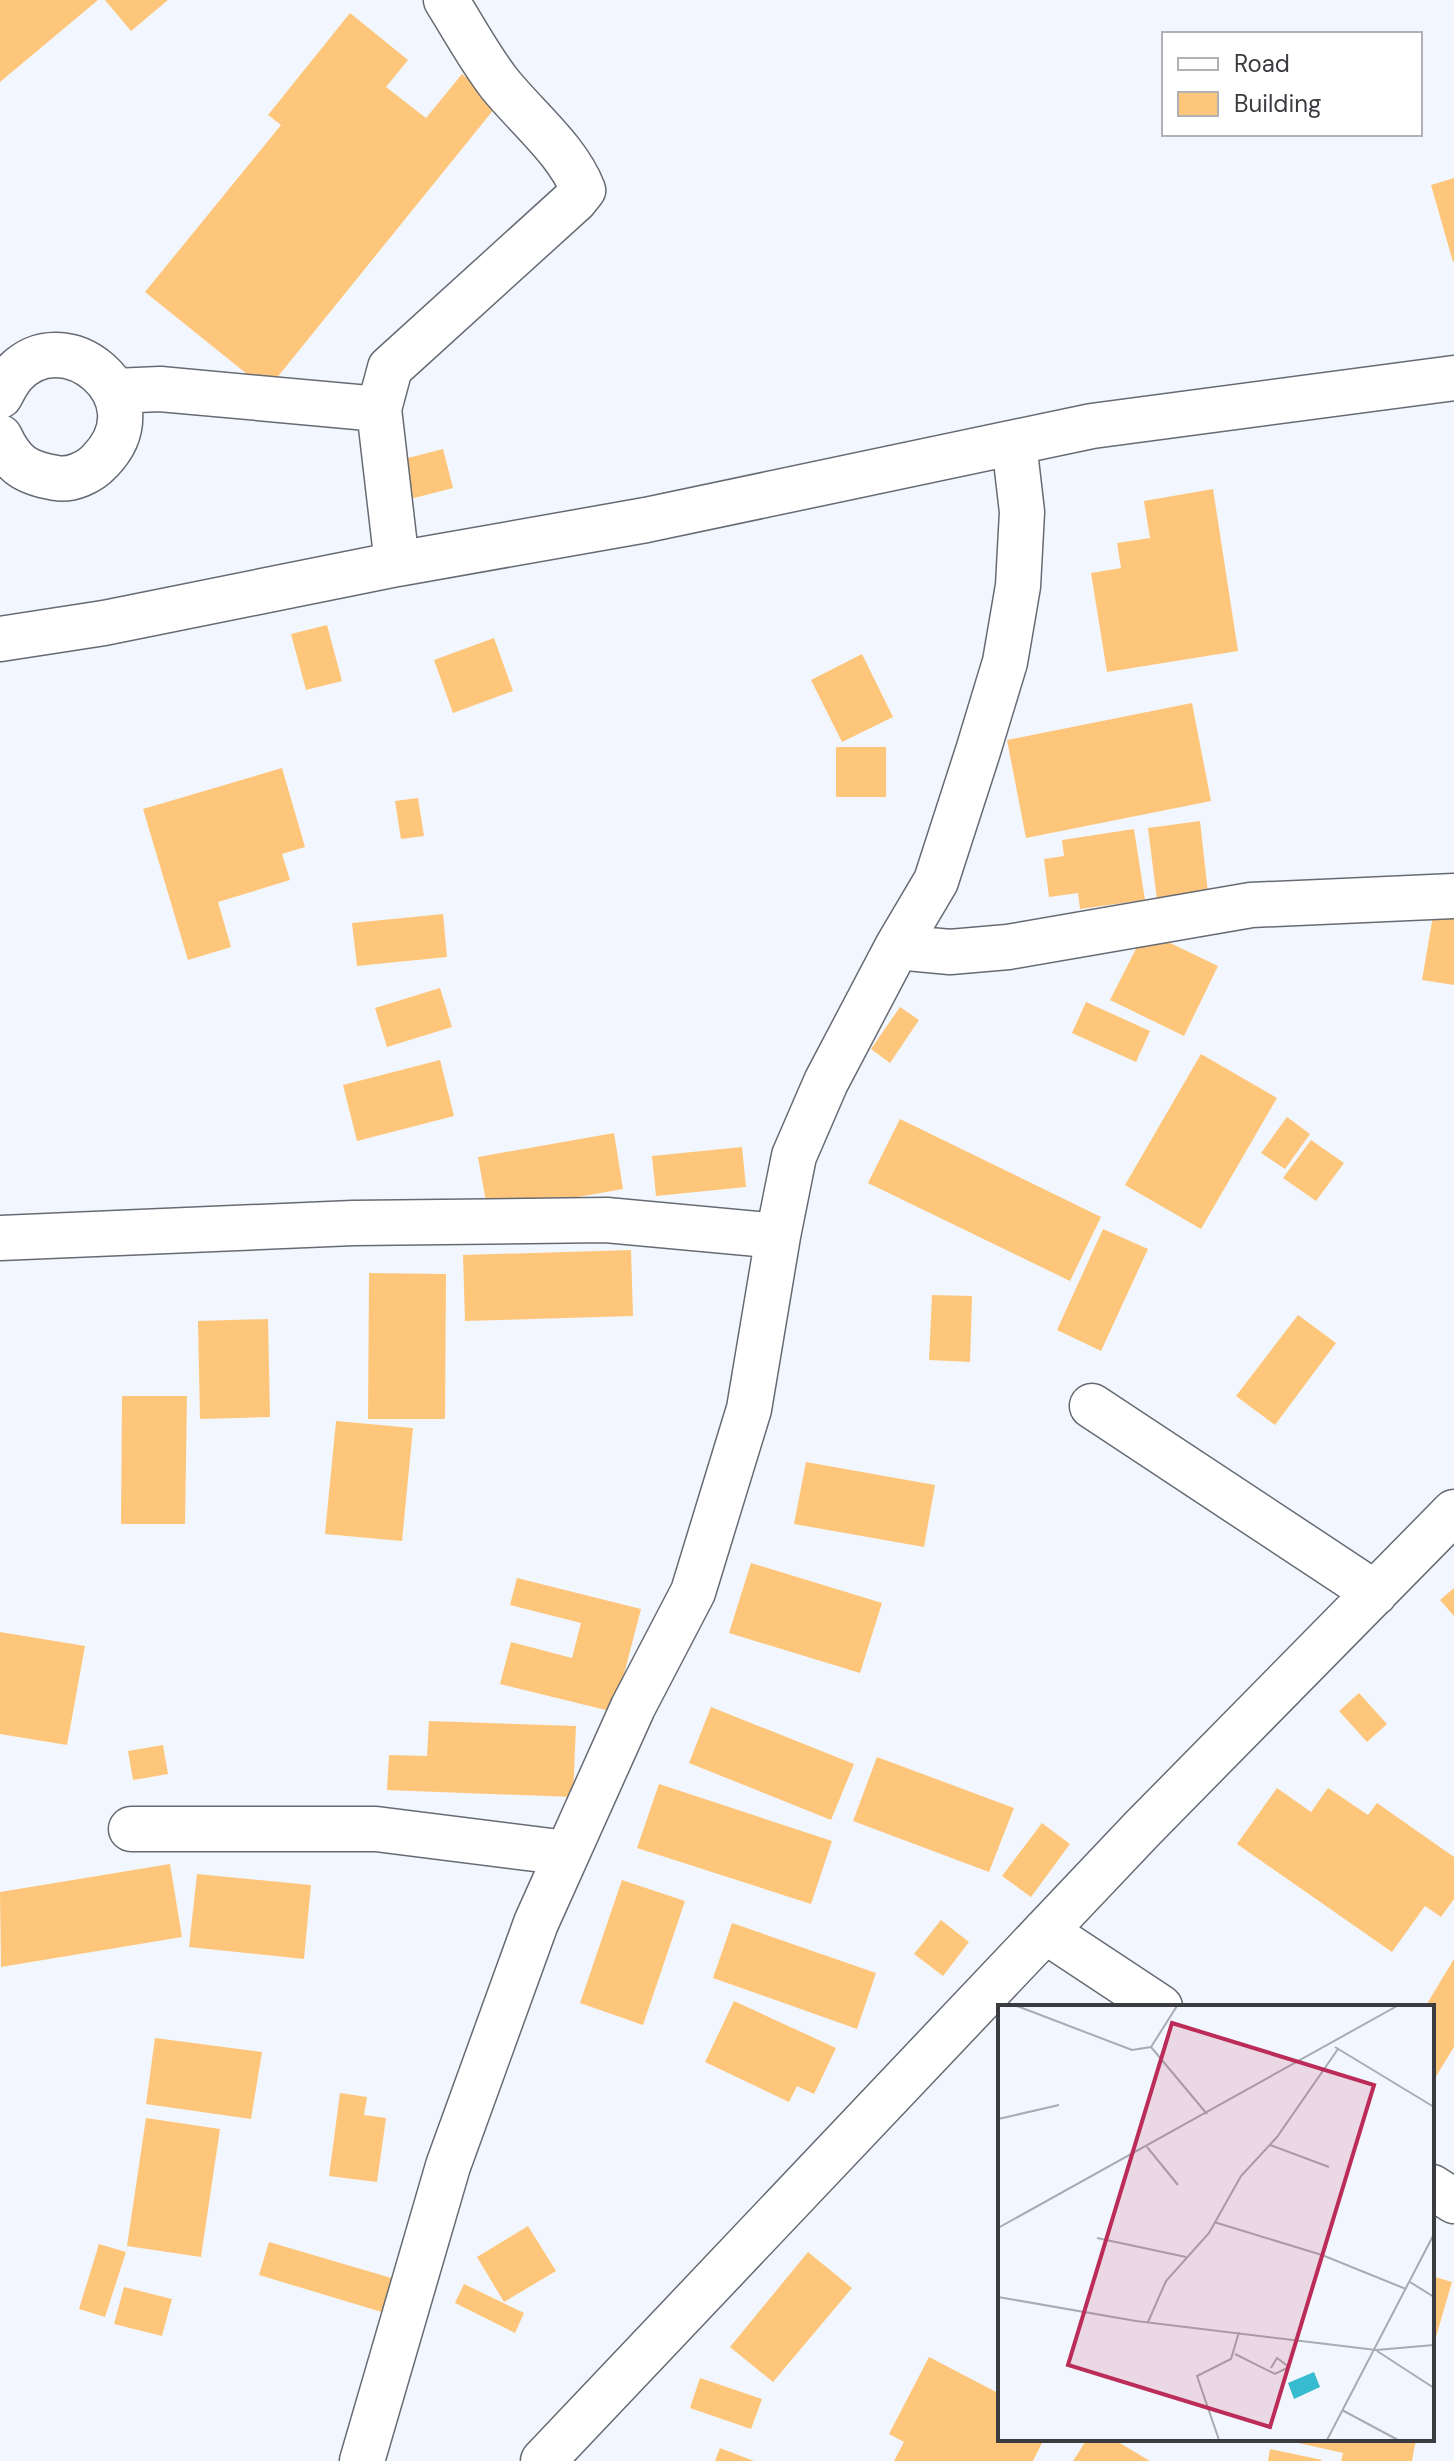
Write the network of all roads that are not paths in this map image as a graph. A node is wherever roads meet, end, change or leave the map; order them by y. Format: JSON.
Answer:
{"nodes":[{"id":1,"x":446,"y":0,"type":"edge"},
{"id":2,"x":1454,"y":378,"type":"edge"},
{"id":3,"x":115,"y":391,"type":"junction"},
{"id":4,"x":0,"y":396,"type":"edge"},
{"id":5,"x":379,"y":409,"type":"junction"},
{"id":6,"x":0,"y":437,"type":"edge"},
{"id":7,"x":1014,"y":443,"type":"junction"},
{"id":8,"x":397,"y":564,"type":"junction"},
{"id":9,"x":0,"y":639,"type":"edge"},
{"id":10,"x":1454,"y":896,"type":"edge"},
{"id":11,"x":897,"y":947,"type":"junction"},
{"id":12,"x":778,"y":1236,"type":"junction"},
{"id":13,"x":0,"y":1238,"type":"edge"},
{"id":14,"x":1092,"y":1406,"type":"dead end"},
{"id":15,"x":1454,"y":1512,"type":"edge"},
{"id":16,"x":1375,"y":1593,"type":"junction"},
{"id":17,"x":131,"y":1829,"type":"dead end"},
{"id":18,"x":567,"y":1853,"type":"junction"},
{"id":19,"x":1045,"y":1931,"type":"junction"},
{"id":20,"x":1157,"y":2005,"type":"edge"},
{"id":21,"x":1434,"y":2188,"type":"edge"},
{"id":22,"x":1454,"y":2201,"type":"edge"},
{"id":23,"x":362,"y":2461,"type":"edge"},
{"id":24,"x":543,"y":2461,"type":"edge"}],
"edges":[{"from":1,"to":5,"type":"street"},
{"from":2,"to":7,"type":"street"},
{"from":3,"to":4,"type":"street"},
{"from":3,"to":5,"type":"street"},
{"from":3,"to":6,"type":"street"},
{"from":5,"to":8,"type":"street"},
{"from":7,"to":8,"type":"street"},
{"from":7,"to":11,"type":"street"},
{"from":8,"to":9,"type":"street"},
{"from":10,"to":11,"type":"street"},
{"from":11,"to":12,"type":"street"},
{"from":12,"to":13,"type":"street"},
{"from":12,"to":18,"type":"street"},
{"from":14,"to":16,"type":"street"},
{"from":15,"to":16,"type":"street"},
{"from":16,"to":19,"type":"street"},
{"from":17,"to":18,"type":"street"},
{"from":18,"to":23,"type":"street"},
{"from":19,"to":20,"type":"street"},
{"from":19,"to":24,"type":"street"},
{"from":21,"to":22,"type":"street"}]}
